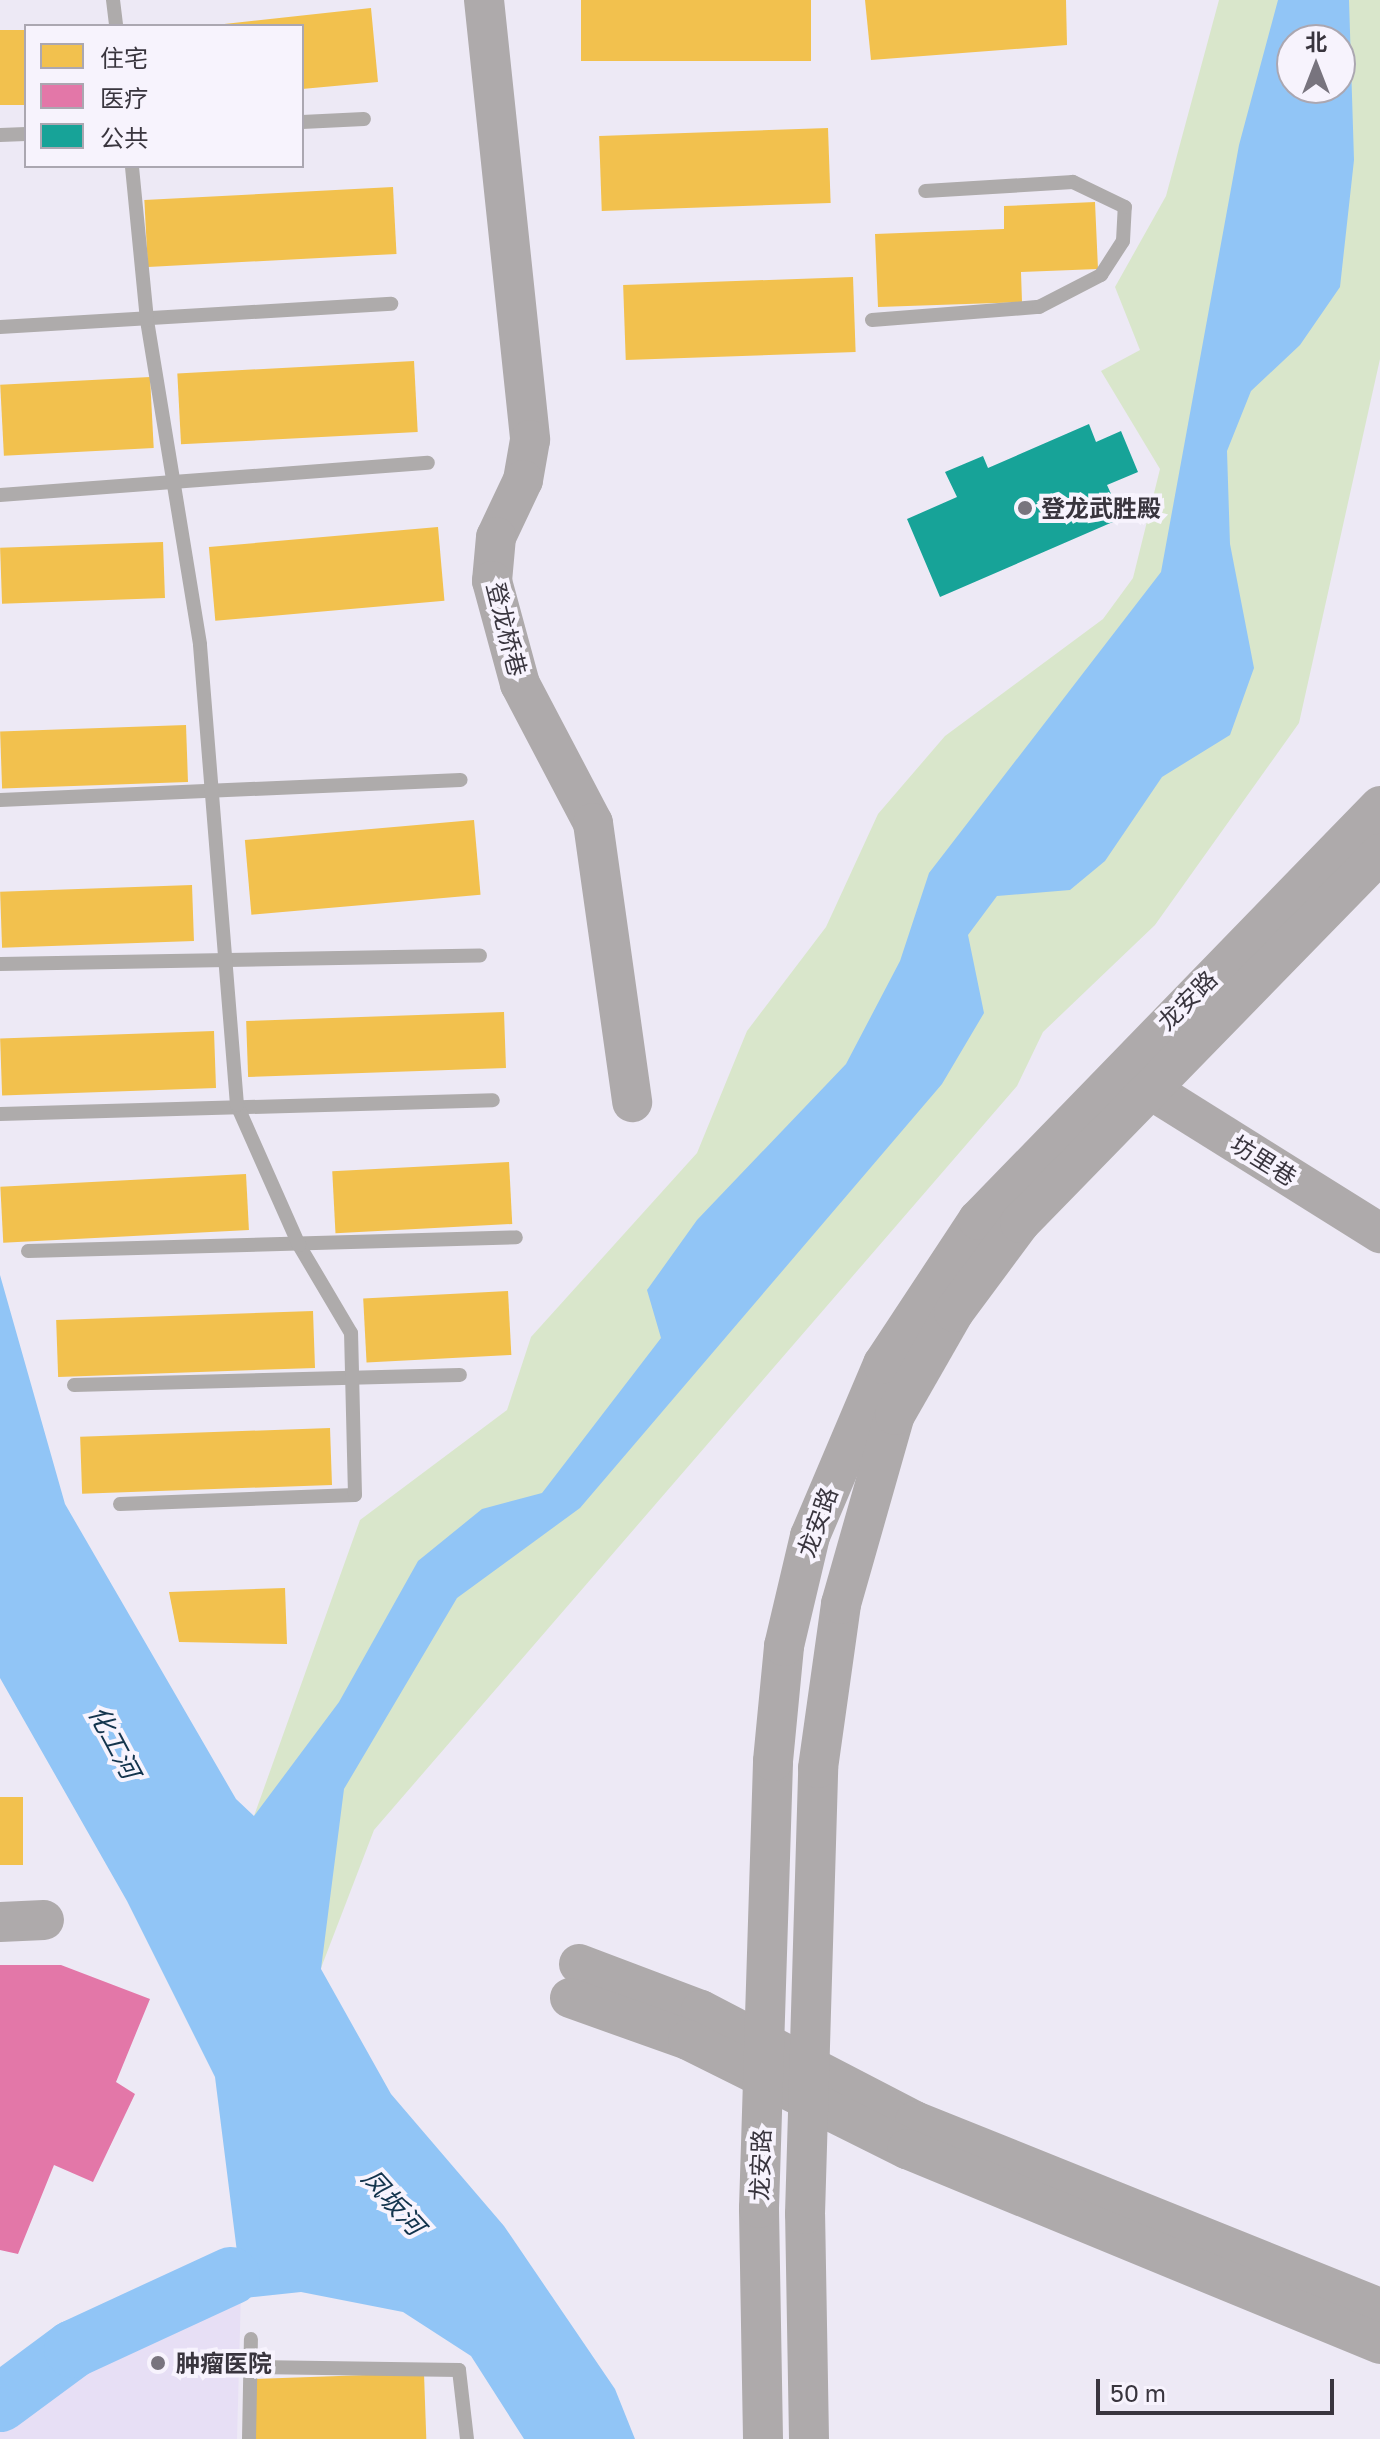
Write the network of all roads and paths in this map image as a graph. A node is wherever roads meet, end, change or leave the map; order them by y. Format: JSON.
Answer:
{"nodes":[{"id":1,"x":113,"y":0,"type":"edge"},
{"id":2,"x":484,"y":0,"type":"edge"},
{"id":3,"x":116,"y":24,"type":"edge"},
{"id":4,"x":364,"y":119,"type":"dead end"},
{"id":5,"x":304,"y":122,"type":"edge"},
{"id":6,"x":24,"y":134,"type":"edge"},
{"id":7,"x":0,"y":135,"type":"edge"},
{"id":8,"x":132,"y":168,"type":"edge"},
{"id":9,"x":925,"y":191,"type":"dead end"},
{"id":10,"x":391,"y":304,"type":"dead end"},
{"id":11,"x":147,"y":320,"type":"junction"},
{"id":12,"x":872,"y":320,"type":"dead end"},
{"id":13,"x":0,"y":327,"type":"edge"},
{"id":14,"x":428,"y":463,"type":"dead end"},
{"id":15,"x":172,"y":485,"type":"junction"},
{"id":16,"x":0,"y":495,"type":"edge"},
{"id":17,"x":461,"y":780,"type":"dead end"},
{"id":18,"x":212,"y":791,"type":"junction"},
{"id":19,"x":0,"y":800,"type":"edge"},
{"id":20,"x":1374,"y":826,"type":"edge"},
{"id":21,"x":480,"y":956,"type":"dead end"},
{"id":22,"x":226,"y":960,"type":"junction"},
{"id":23,"x":0,"y":964,"type":"edge"},
{"id":24,"x":1148,"y":1088,"type":"junction"},
{"id":25,"x":493,"y":1100,"type":"dead end"},
{"id":26,"x":632,"y":1102,"type":"dead end"},
{"id":27,"x":237,"y":1105,"type":"junction"},
{"id":28,"x":0,"y":1114,"type":"edge"},
{"id":29,"x":1380,"y":1233,"type":"edge"},
{"id":30,"x":516,"y":1237,"type":"dead end"},
{"id":31,"x":299,"y":1245,"type":"junction"},
{"id":32,"x":28,"y":1251,"type":"dead end"},
{"id":33,"x":460,"y":1375,"type":"dead end"},
{"id":34,"x":352,"y":1378,"type":"junction"},
{"id":35,"x":74,"y":1385,"type":"dead end"},
{"id":36,"x":120,"y":1504,"type":"dead end"},
{"id":37,"x":44,"y":1920,"type":"dead end"},
{"id":38,"x":0,"y":1922,"type":"edge"},
{"id":39,"x":574,"y":1981,"type":"dead end"},
{"id":40,"x":763,"y":2060,"type":"junction"},
{"id":41,"x":809,"y":2083,"type":"junction"},
{"id":42,"x":1380,"y":2308,"type":"edge"},
{"id":43,"x":251,"y":2339,"type":"dead end"},
{"id":44,"x":1380,"y":2344,"type":"edge"},
{"id":45,"x":250,"y":2367,"type":"junction"},
{"id":46,"x":249,"y":2439,"type":"edge"},
{"id":47,"x":467,"y":2439,"type":"edge"},
{"id":48,"x":763,"y":2439,"type":"edge"},
{"id":49,"x":809,"y":2439,"type":"edge"}],
"edges":[{"from":1,"to":3,"type":"lane"},
{"from":2,"to":26,"type":"main road","name":"登龙桥巷"},
{"from":4,"to":5,"type":"lane"},
{"from":6,"to":7,"type":"lane"},
{"from":8,"to":11,"type":"lane"},
{"from":9,"to":12,"type":"lane"},
{"from":10,"to":11,"type":"lane"},
{"from":11,"to":13,"type":"lane"},
{"from":11,"to":15,"type":"lane"},
{"from":14,"to":15,"type":"lane"},
{"from":15,"to":16,"type":"lane"},
{"from":15,"to":18,"type":"lane"},
{"from":17,"to":18,"type":"lane"},
{"from":18,"to":19,"type":"lane"},
{"from":18,"to":22,"type":"lane"},
{"from":20,"to":24,"type":"main road","name":"龙安路"},
{"from":20,"to":40,"type":"main road","name":"龙安路"},
{"from":21,"to":22,"type":"lane"},
{"from":22,"to":23,"type":"lane"},
{"from":22,"to":27,"type":"lane"},
{"from":24,"to":29,"type":"main road","name":"坊里巷"},
{"from":24,"to":41,"type":"main road","name":"龙安路"},
{"from":25,"to":27,"type":"lane"},
{"from":27,"to":28,"type":"lane"},
{"from":27,"to":31,"type":"lane"},
{"from":30,"to":31,"type":"lane"},
{"from":31,"to":32,"type":"lane"},
{"from":31,"to":34,"type":"lane"},
{"from":33,"to":34,"type":"lane"},
{"from":34,"to":35,"type":"lane"},
{"from":34,"to":36,"type":"lane"},
{"from":37,"to":38,"type":"main road"},
{"from":39,"to":40,"type":"main road"},
{"from":40,"to":41,"type":"main road"},
{"from":40,"to":48,"type":"main road","name":"龙安路"},
{"from":41,"to":42,"type":"main road"},
{"from":41,"to":44,"type":"main road"},
{"from":41,"to":49,"type":"main road","name":"龙安路"},
{"from":43,"to":45,"type":"lane"},
{"from":45,"to":46,"type":"lane"},
{"from":45,"to":47,"type":"lane"}]}
